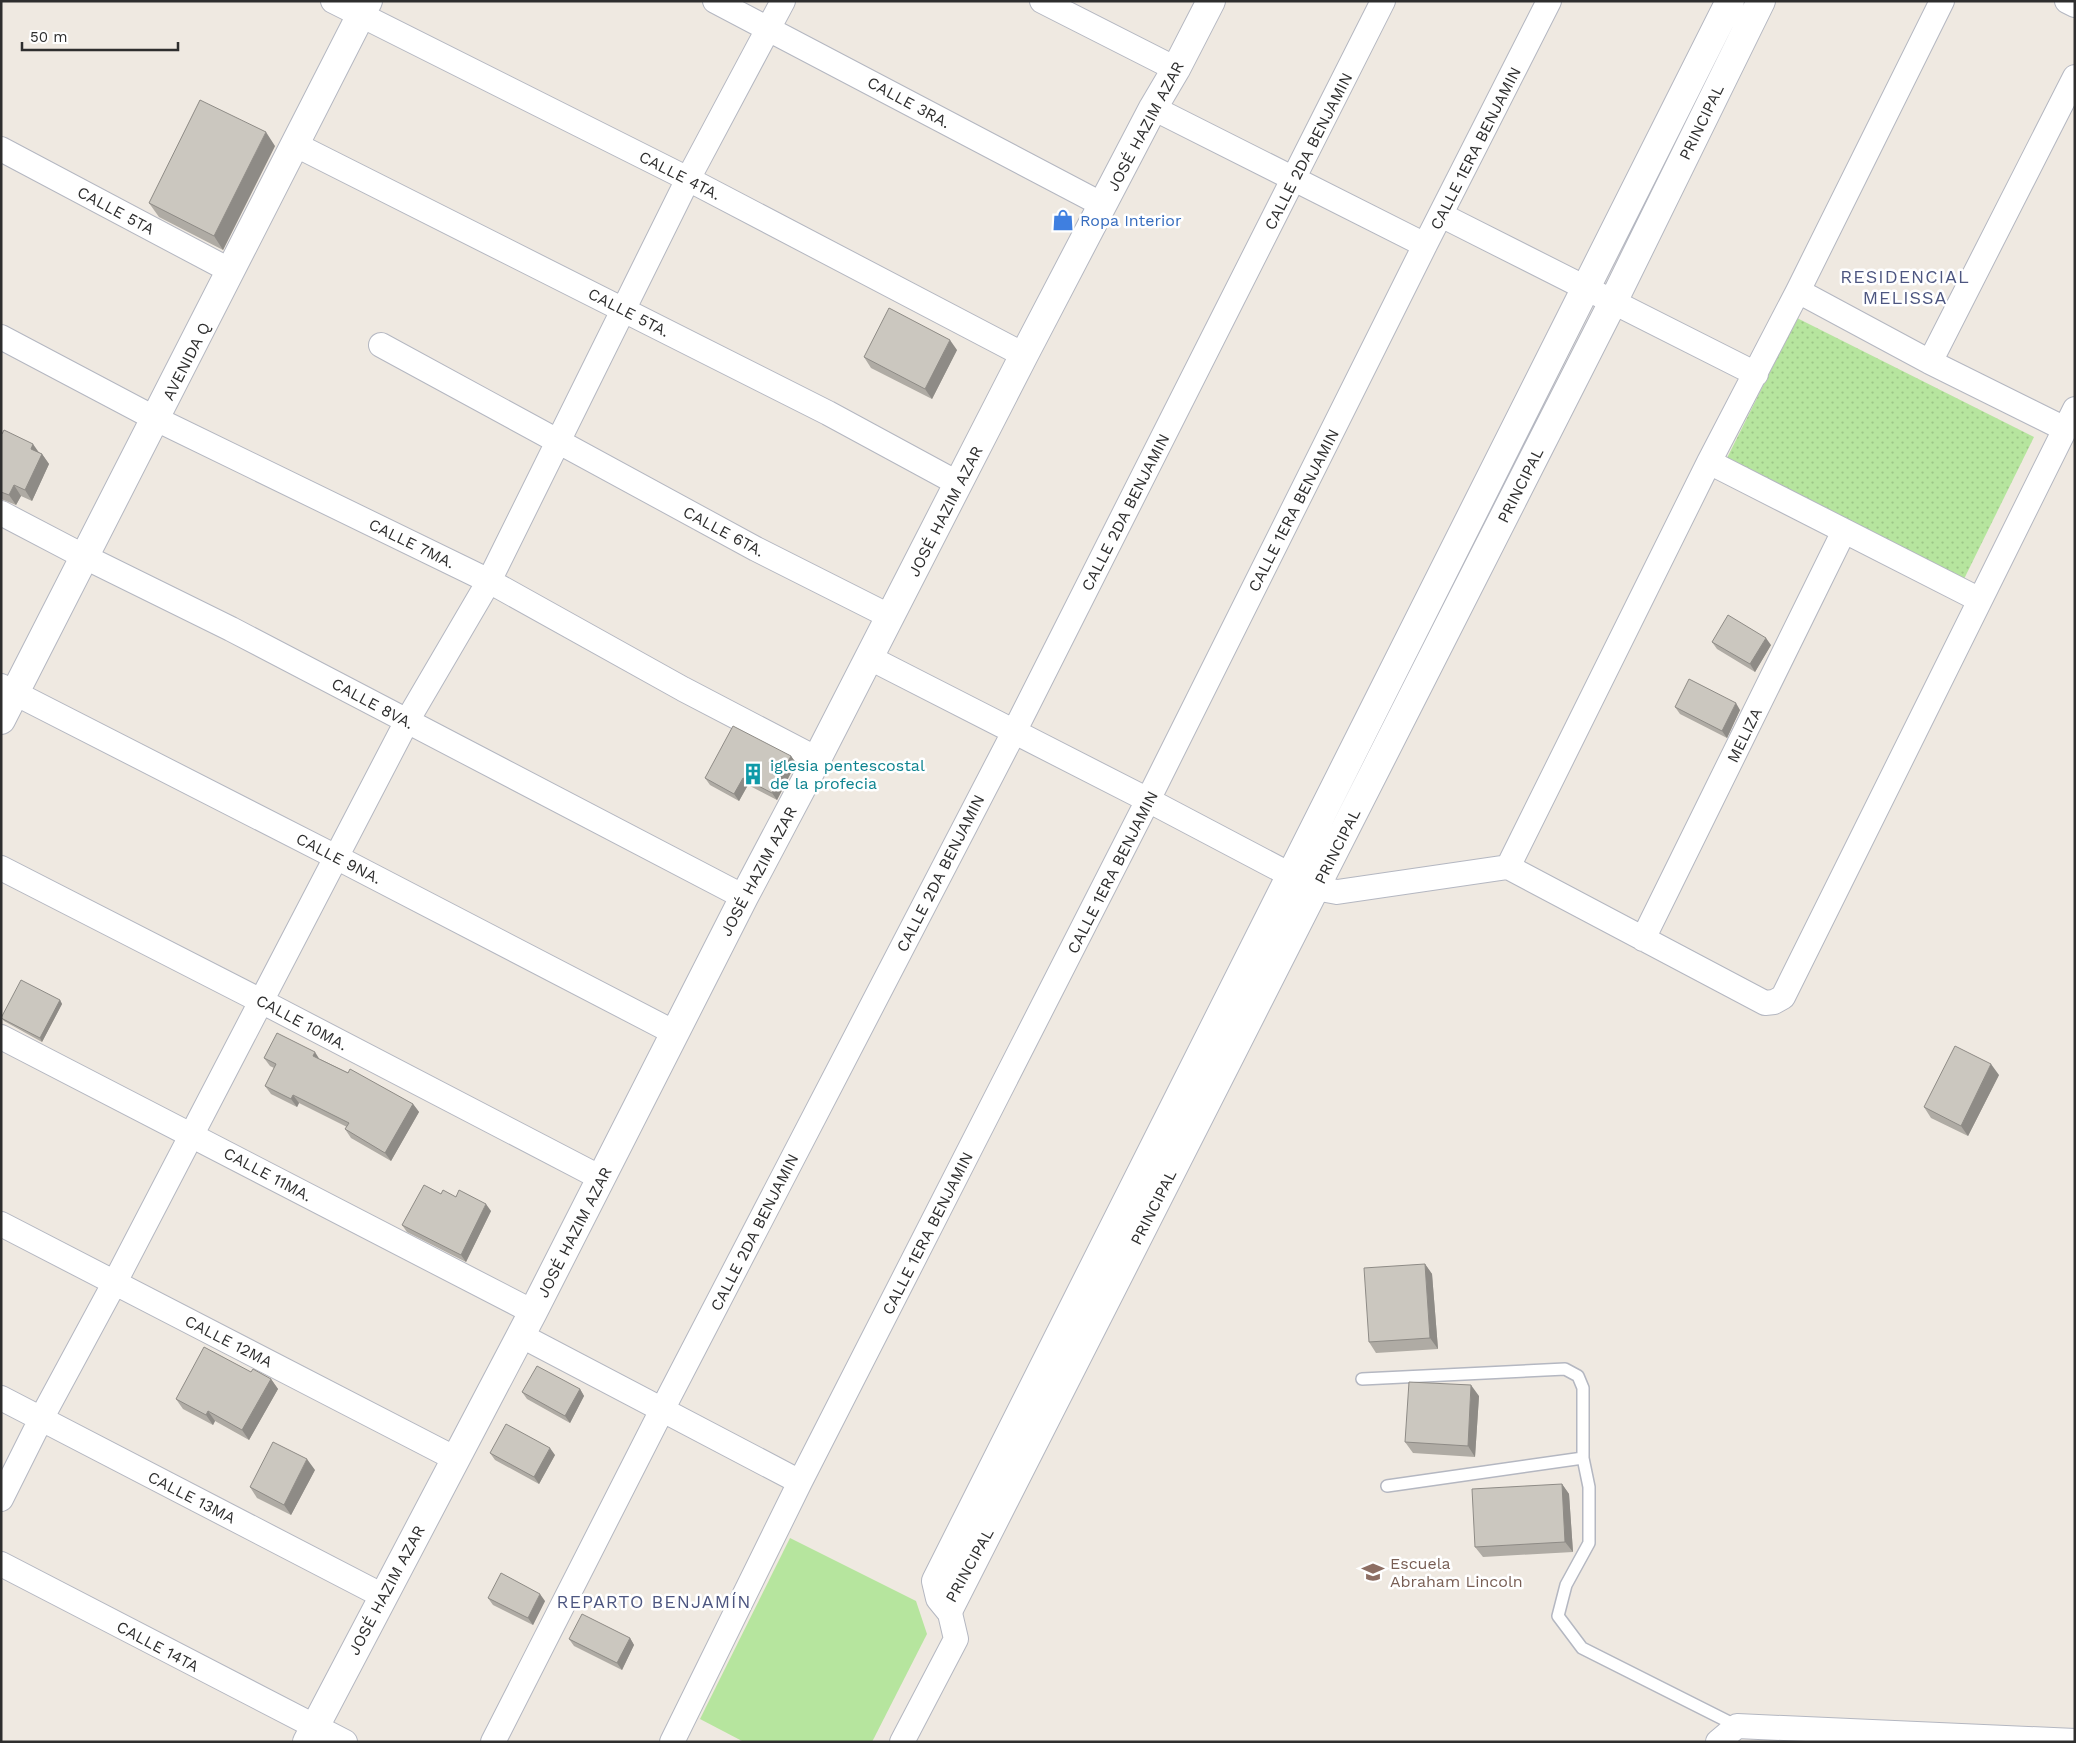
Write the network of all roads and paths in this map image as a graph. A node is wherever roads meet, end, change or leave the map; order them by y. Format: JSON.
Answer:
{"nodes":[{"id":1,"x":333,"y":1,"type":"edge"},
{"id":2,"x":715,"y":1,"type":"edge"},
{"id":3,"x":783,"y":1,"type":"edge"},
{"id":4,"x":1042,"y":1,"type":"edge"},
{"id":5,"x":1211,"y":1,"type":"edge"},
{"id":6,"x":1383,"y":1,"type":"edge"},
{"id":7,"x":1549,"y":1,"type":"edge"},
{"id":8,"x":1730,"y":1,"type":"edge"},
{"id":9,"x":1761,"y":1,"type":"edge"},
{"id":10,"x":1942,"y":1,"type":"edge"},
{"id":11,"x":2067,"y":1,"type":"edge"},
{"id":12,"x":2075,"y":5,"type":"edge"},
{"id":13,"x":365,"y":8,"type":"edge"},
{"id":14,"x":769,"y":28,"type":"junction"},
{"id":15,"x":1176,"y":69,"type":"junction"},
{"id":16,"x":2075,"y":77,"type":"edge"},
{"id":17,"x":1153,"y":108,"type":"junction"},
{"id":18,"x":296,"y":145,"type":"junction"},
{"id":19,"x":1,"y":149,"type":"edge"},
{"id":20,"x":688,"y":179,"type":"junction"},
{"id":21,"x":1294,"y":179,"type":"junction"},
{"id":22,"x":1103,"y":204,"type":"junction"},
{"id":23,"x":1441,"y":215,"type":"junction"},
{"id":24,"x":1425,"y":246,"type":"junction"},
{"id":25,"x":232,"y":272,"type":"junction"},
{"id":26,"x":1585,"y":288,"type":"junction"},
{"id":27,"x":1798,"y":291,"type":"junction"},
{"id":28,"x":1613,"y":302,"type":"junction"},
{"id":29,"x":624,"y":309,"type":"junction"},
{"id":30,"x":1,"y":337,"type":"edge"},
{"id":31,"x":380,"y":345,"type":"dead end"},
{"id":32,"x":1024,"y":355,"type":"junction"},
{"id":33,"x":1930,"y":362,"type":"junction"},
{"id":34,"x":1756,"y":374,"type":"junction"},
{"id":35,"x":156,"y":419,"type":"junction"},
{"id":36,"x":2070,"y":419,"type":"edge"},
{"id":37,"x":559,"y":441,"type":"junction"},
{"id":38,"x":1709,"y":462,"type":"junction"},
{"id":39,"x":959,"y":484,"type":"junction"},
{"id":40,"x":1,"y":512,"type":"edge"},
{"id":41,"x":1844,"y":531,"type":"junction"},
{"id":42,"x":85,"y":557,"type":"junction"},
{"id":43,"x":489,"y":581,"type":"junction"},
{"id":44,"x":1980,"y":600,"type":"junction"},
{"id":45,"x":891,"y":617,"type":"junction"},
{"id":46,"x":870,"y":658,"type":"junction"},
{"id":47,"x":8,"y":690,"type":"edge"},
{"id":48,"x":1,"y":720,"type":"edge"},
{"id":49,"x":407,"y":721,"type":"junction"},
{"id":50,"x":1014,"y":732,"type":"junction"},
{"id":51,"x":817,"y":759,"type":"junction"},
{"id":52,"x":1148,"y":800,"type":"junction"},
{"id":53,"x":336,"y":857,"type":"junction"},
{"id":54,"x":1508,"y":867,"type":"junction"},
{"id":55,"x":1,"y":868,"type":"edge"},
{"id":56,"x":1290,"y":875,"type":"junction"},
{"id":57,"x":1315,"y":888,"type":"junction"},
{"id":58,"x":744,"y":897,"type":"junction"},
{"id":59,"x":1643,"y":939,"type":"junction"},
{"id":60,"x":262,"y":1001,"type":"junction"},
{"id":61,"x":675,"y":1033,"type":"junction"},
{"id":62,"x":1,"y":1037,"type":"edge"},
{"id":63,"x":192,"y":1134,"type":"junction"},
{"id":64,"x":601,"y":1178,"type":"junction"},
{"id":65,"x":1,"y":1224,"type":"edge"},
{"id":66,"x":115,"y":1282,"type":"junction"},
{"id":67,"x":527,"y":1324,"type":"junction"},
{"id":68,"x":1362,"y":1379,"type":"dead end"},
{"id":69,"x":1,"y":1398,"type":"edge"},
{"id":70,"x":662,"y":1410,"type":"junction"},
{"id":71,"x":41,"y":1419,"type":"junction"},
{"id":72,"x":1583,"y":1458,"type":"junction"},
{"id":73,"x":456,"y":1459,"type":"junction"},
{"id":74,"x":800,"y":1482,"type":"junction"},
{"id":75,"x":1388,"y":1486,"type":"dead end"},
{"id":76,"x":1,"y":1499,"type":"edge"},
{"id":77,"x":1,"y":1564,"type":"edge"},
{"id":78,"x":383,"y":1596,"type":"junction"},
{"id":79,"x":949,"y":1609,"type":"junction"},
{"id":80,"x":1738,"y":1726,"type":"junction"},
{"id":81,"x":311,"y":1734,"type":"edge"},
{"id":82,"x":676,"y":1740,"type":"edge"},
{"id":83,"x":2075,"y":1741,"type":"edge"},
{"id":84,"x":345,"y":1742,"type":"edge"},
{"id":85,"x":493,"y":1742,"type":"edge"},
{"id":86,"x":902,"y":1742,"type":"edge"},
{"id":87,"x":1718,"y":1742,"type":"edge"}],
"edges":[{"from":1,"to":13,"type":"street","name":"CALLE 4TA."},
{"from":2,"to":14,"type":"street","name":"CALLE 3RA."},
{"from":3,"to":14,"type":"street"},
{"from":4,"to":15,"type":"street"},
{"from":5,"to":15,"type":"street","name":"JOSÉ HAZIM AZAR"},
{"from":6,"to":21,"type":"street","name":"CALLE 2DA BENJAMIN"},
{"from":7,"to":23,"type":"street","name":"CALLE 1ERA BENJAMIN"},
{"from":8,"to":26,"type":"street","name":"PRINCIPAL"},
{"from":9,"to":28,"type":"street","name":"PRINCIPAL"},
{"from":10,"to":27,"type":"street"},
{"from":11,"to":12,"type":"street"},
{"from":13,"to":18,"type":"street","name":"AVENIDA Q"},
{"from":13,"to":20,"type":"street","name":"CALLE 4TA."},
{"from":14,"to":20,"type":"street"},
{"from":14,"to":22,"type":"street","name":"CALLE 3RA."},
{"from":15,"to":17,"type":"street","name":"JOSÉ HAZIM AZAR"},
{"from":16,"to":33,"type":"street"},
{"from":17,"to":21,"type":"street"},
{"from":17,"to":22,"type":"street","name":"JOSÉ HAZIM AZAR"},
{"from":18,"to":25,"type":"street","name":"AVENIDA Q"},
{"from":18,"to":29,"type":"street","name":"CALLE 5TA."},
{"from":19,"to":25,"type":"street","name":"CALLE 5TA"},
{"from":20,"to":29,"type":"street"},
{"from":20,"to":32,"type":"street","name":"CALLE 4TA."},
{"from":21,"to":24,"type":"street"},
{"from":21,"to":50,"type":"street","name":"CALLE 2DA BENJAMIN"},
{"from":22,"to":32,"type":"street","name":"JOSÉ HAZIM AZAR"},
{"from":23,"to":24,"type":"street","name":"CALLE 1ERA BENJAMIN"},
{"from":23,"to":26,"type":"street"},
{"from":24,"to":52,"type":"street","name":"CALLE 1ERA BENJAMIN"},
{"from":25,"to":35,"type":"street","name":"AVENIDA Q"},
{"from":26,"to":28,"type":"street"},
{"from":26,"to":56,"type":"street","name":"PRINCIPAL"},
{"from":27,"to":33,"type":"street"},
{"from":27,"to":34,"type":"street"},
{"from":28,"to":34,"type":"street"},
{"from":28,"to":57,"type":"street","name":"PRINCIPAL"},
{"from":29,"to":37,"type":"street"},
{"from":29,"to":39,"type":"street","name":"CALLE 5TA."},
{"from":30,"to":35,"type":"street","name":"CALLE 7MA."},
{"from":31,"to":37,"type":"street","name":"CALLE 6TA."},
{"from":32,"to":39,"type":"street","name":"JOSÉ HAZIM AZAR"},
{"from":33,"to":36,"type":"street"},
{"from":34,"to":38,"type":"street"},
{"from":35,"to":42,"type":"street","name":"AVENIDA Q"},
{"from":35,"to":43,"type":"street","name":"CALLE 7MA."},
{"from":36,"to":44,"type":"street"},
{"from":37,"to":43,"type":"street"},
{"from":37,"to":45,"type":"street","name":"CALLE 6TA."},
{"from":38,"to":41,"type":"street"},
{"from":38,"to":54,"type":"street"},
{"from":39,"to":45,"type":"street","name":"JOSÉ HAZIM AZAR"},
{"from":40,"to":42,"type":"street","name":"CALLE 8VA."},
{"from":41,"to":44,"type":"street"},
{"from":41,"to":59,"type":"street","name":"MELIZA"},
{"from":42,"to":47,"type":"street","name":"AVENIDA Q"},
{"from":42,"to":49,"type":"street","name":"CALLE 8VA."},
{"from":43,"to":49,"type":"street"},
{"from":43,"to":51,"type":"street","name":"CALLE 7MA."},
{"from":44,"to":59,"type":"street"},
{"from":45,"to":46,"type":"street","name":"JOSÉ HAZIM AZAR"},
{"from":46,"to":50,"type":"street"},
{"from":46,"to":51,"type":"street","name":"JOSÉ HAZIM AZAR"},
{"from":47,"to":48,"type":"street","name":"AVENIDA Q"},
{"from":47,"to":53,"type":"street","name":"CALLE 9NA."},
{"from":49,"to":53,"type":"street"},
{"from":49,"to":58,"type":"street","name":"CALLE 8VA."},
{"from":50,"to":52,"type":"street"},
{"from":50,"to":70,"type":"street","name":"CALLE 2DA BENJAMIN"},
{"from":51,"to":58,"type":"street","name":"JOSÉ HAZIM AZAR"},
{"from":52,"to":56,"type":"street"},
{"from":52,"to":74,"type":"street","name":"CALLE 1ERA BENJAMIN"},
{"from":53,"to":60,"type":"street"},
{"from":53,"to":61,"type":"street","name":"CALLE 9NA."},
{"from":54,"to":57,"type":"street"},
{"from":54,"to":59,"type":"street"},
{"from":55,"to":60,"type":"street","name":"CALLE 10MA."},
{"from":56,"to":57,"type":"street"},
{"from":56,"to":79,"type":"street","name":"PRINCIPAL"},
{"from":57,"to":79,"type":"street","name":"PRINCIPAL"},
{"from":58,"to":61,"type":"street","name":"JOSÉ HAZIM AZAR"},
{"from":60,"to":63,"type":"street"},
{"from":60,"to":64,"type":"street","name":"CALLE 10MA."},
{"from":61,"to":64,"type":"street","name":"JOSÉ HAZIM AZAR"},
{"from":62,"to":63,"type":"street","name":"CALLE 11MA."},
{"from":63,"to":66,"type":"street"},
{"from":63,"to":67,"type":"street","name":"CALLE 11MA."},
{"from":64,"to":67,"type":"street","name":"JOSÉ HAZIM AZAR"},
{"from":65,"to":66,"type":"street","name":"CALLE 12MA"},
{"from":66,"to":71,"type":"street"},
{"from":66,"to":73,"type":"street","name":"CALLE 12MA"},
{"from":67,"to":70,"type":"street","name":"CALLE 11MA."},
{"from":67,"to":73,"type":"street","name":"JOSÉ HAZIM AZAR"},
{"from":68,"to":72,"type":"lane"},
{"from":69,"to":71,"type":"street","name":"CALLE 13MA"},
{"from":70,"to":74,"type":"street","name":"CALLE 11MA."},
{"from":70,"to":85,"type":"street","name":"CALLE 2DA BENJAMIN"},
{"from":71,"to":76,"type":"street"},
{"from":71,"to":78,"type":"street","name":"CALLE 13MA"},
{"from":72,"to":75,"type":"lane"},
{"from":72,"to":80,"type":"lane"},
{"from":73,"to":78,"type":"street","name":"JOSÉ HAZIM AZAR"},
{"from":74,"to":82,"type":"street","name":"CALLE 1ERA BENJAMIN"},
{"from":77,"to":81,"type":"street","name":"CALLE 14TA"},
{"from":78,"to":81,"type":"street","name":"JOSÉ HAZIM AZAR"},
{"from":79,"to":86,"type":"street"},
{"from":80,"to":83,"type":"street"},
{"from":80,"to":87,"type":"street"},
{"from":81,"to":84,"type":"street","name":"CALLE 14TA"}]}
